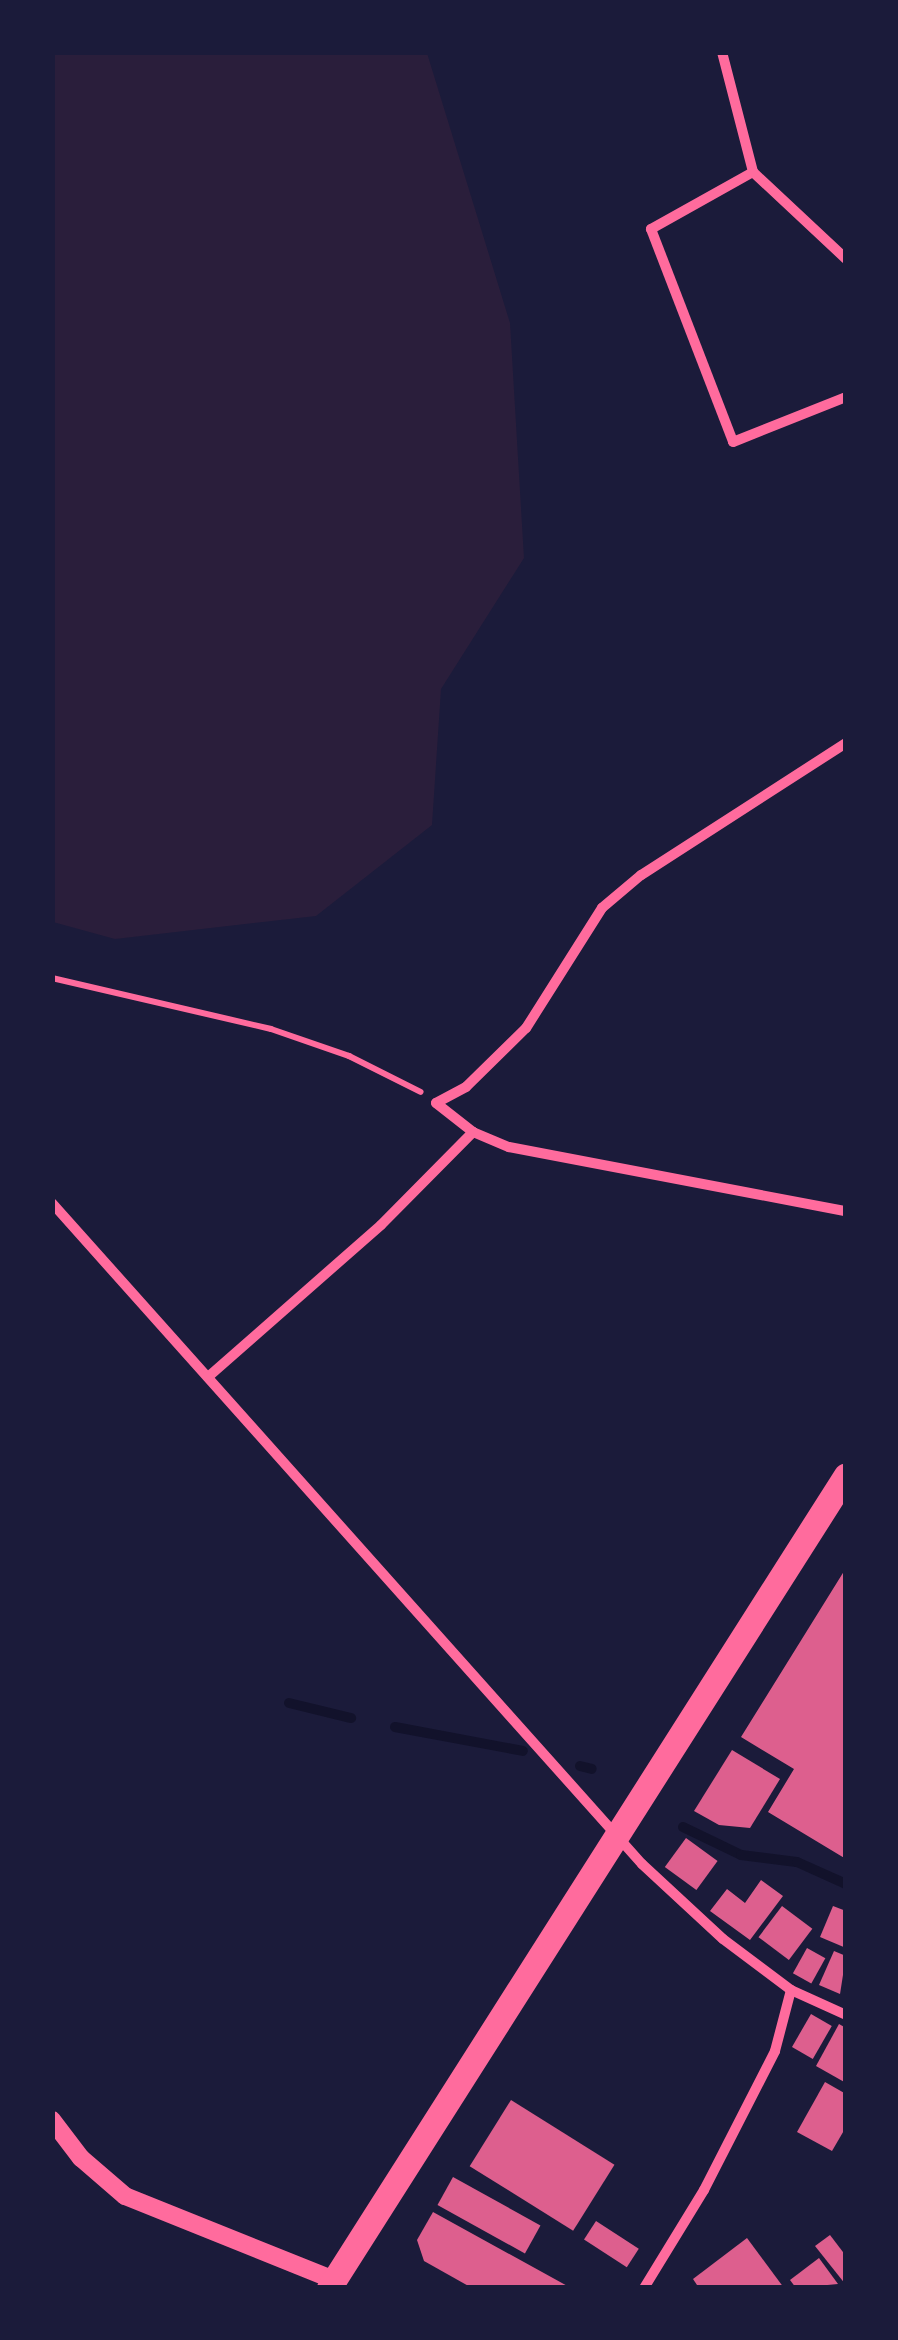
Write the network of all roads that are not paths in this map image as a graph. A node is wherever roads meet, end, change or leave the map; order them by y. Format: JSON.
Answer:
{"nodes":[{"id":1,"x":722,"y":52,"type":"edge"},
{"id":2,"x":753,"y":172,"type":"junction"},
{"id":3,"x":846,"y":258,"type":"edge"},
{"id":4,"x":846,"y":397,"type":"edge"},
{"id":5,"x":846,"y":743,"type":"edge"},
{"id":6,"x":473,"y":1132,"type":"junction"},
{"id":7,"x":52,"y":1203,"type":"edge"},
{"id":8,"x":846,"y":1211,"type":"edge"},
{"id":9,"x":208,"y":1377,"type":"junction"},
{"id":10,"x":846,"y":1475,"type":"edge"},
{"id":11,"x":620,"y":1833,"type":"junction"},
{"id":12,"x":792,"y":1990,"type":"junction"},
{"id":13,"x":846,"y":2015,"type":"edge"},
{"id":14,"x":52,"y":2120,"type":"edge"},
{"id":15,"x":338,"y":2285,"type":"edge"},
{"id":16,"x":644,"y":2288,"type":"edge"}],
"edges":[{"from":1,"to":2,"type":"street"},
{"from":2,"to":3,"type":"street"},
{"from":2,"to":4,"type":"street"},
{"from":5,"to":6,"type":"street"},
{"from":6,"to":8,"type":"street"},
{"from":6,"to":9,"type":"street"},
{"from":7,"to":9,"type":"street"},
{"from":9,"to":11,"type":"street"},
{"from":10,"to":11,"type":"highway"},
{"from":11,"to":12,"type":"street"},
{"from":11,"to":15,"type":"highway"},
{"from":12,"to":13,"type":"street"},
{"from":12,"to":16,"type":"street"},
{"from":14,"to":15,"type":"street"}]}
